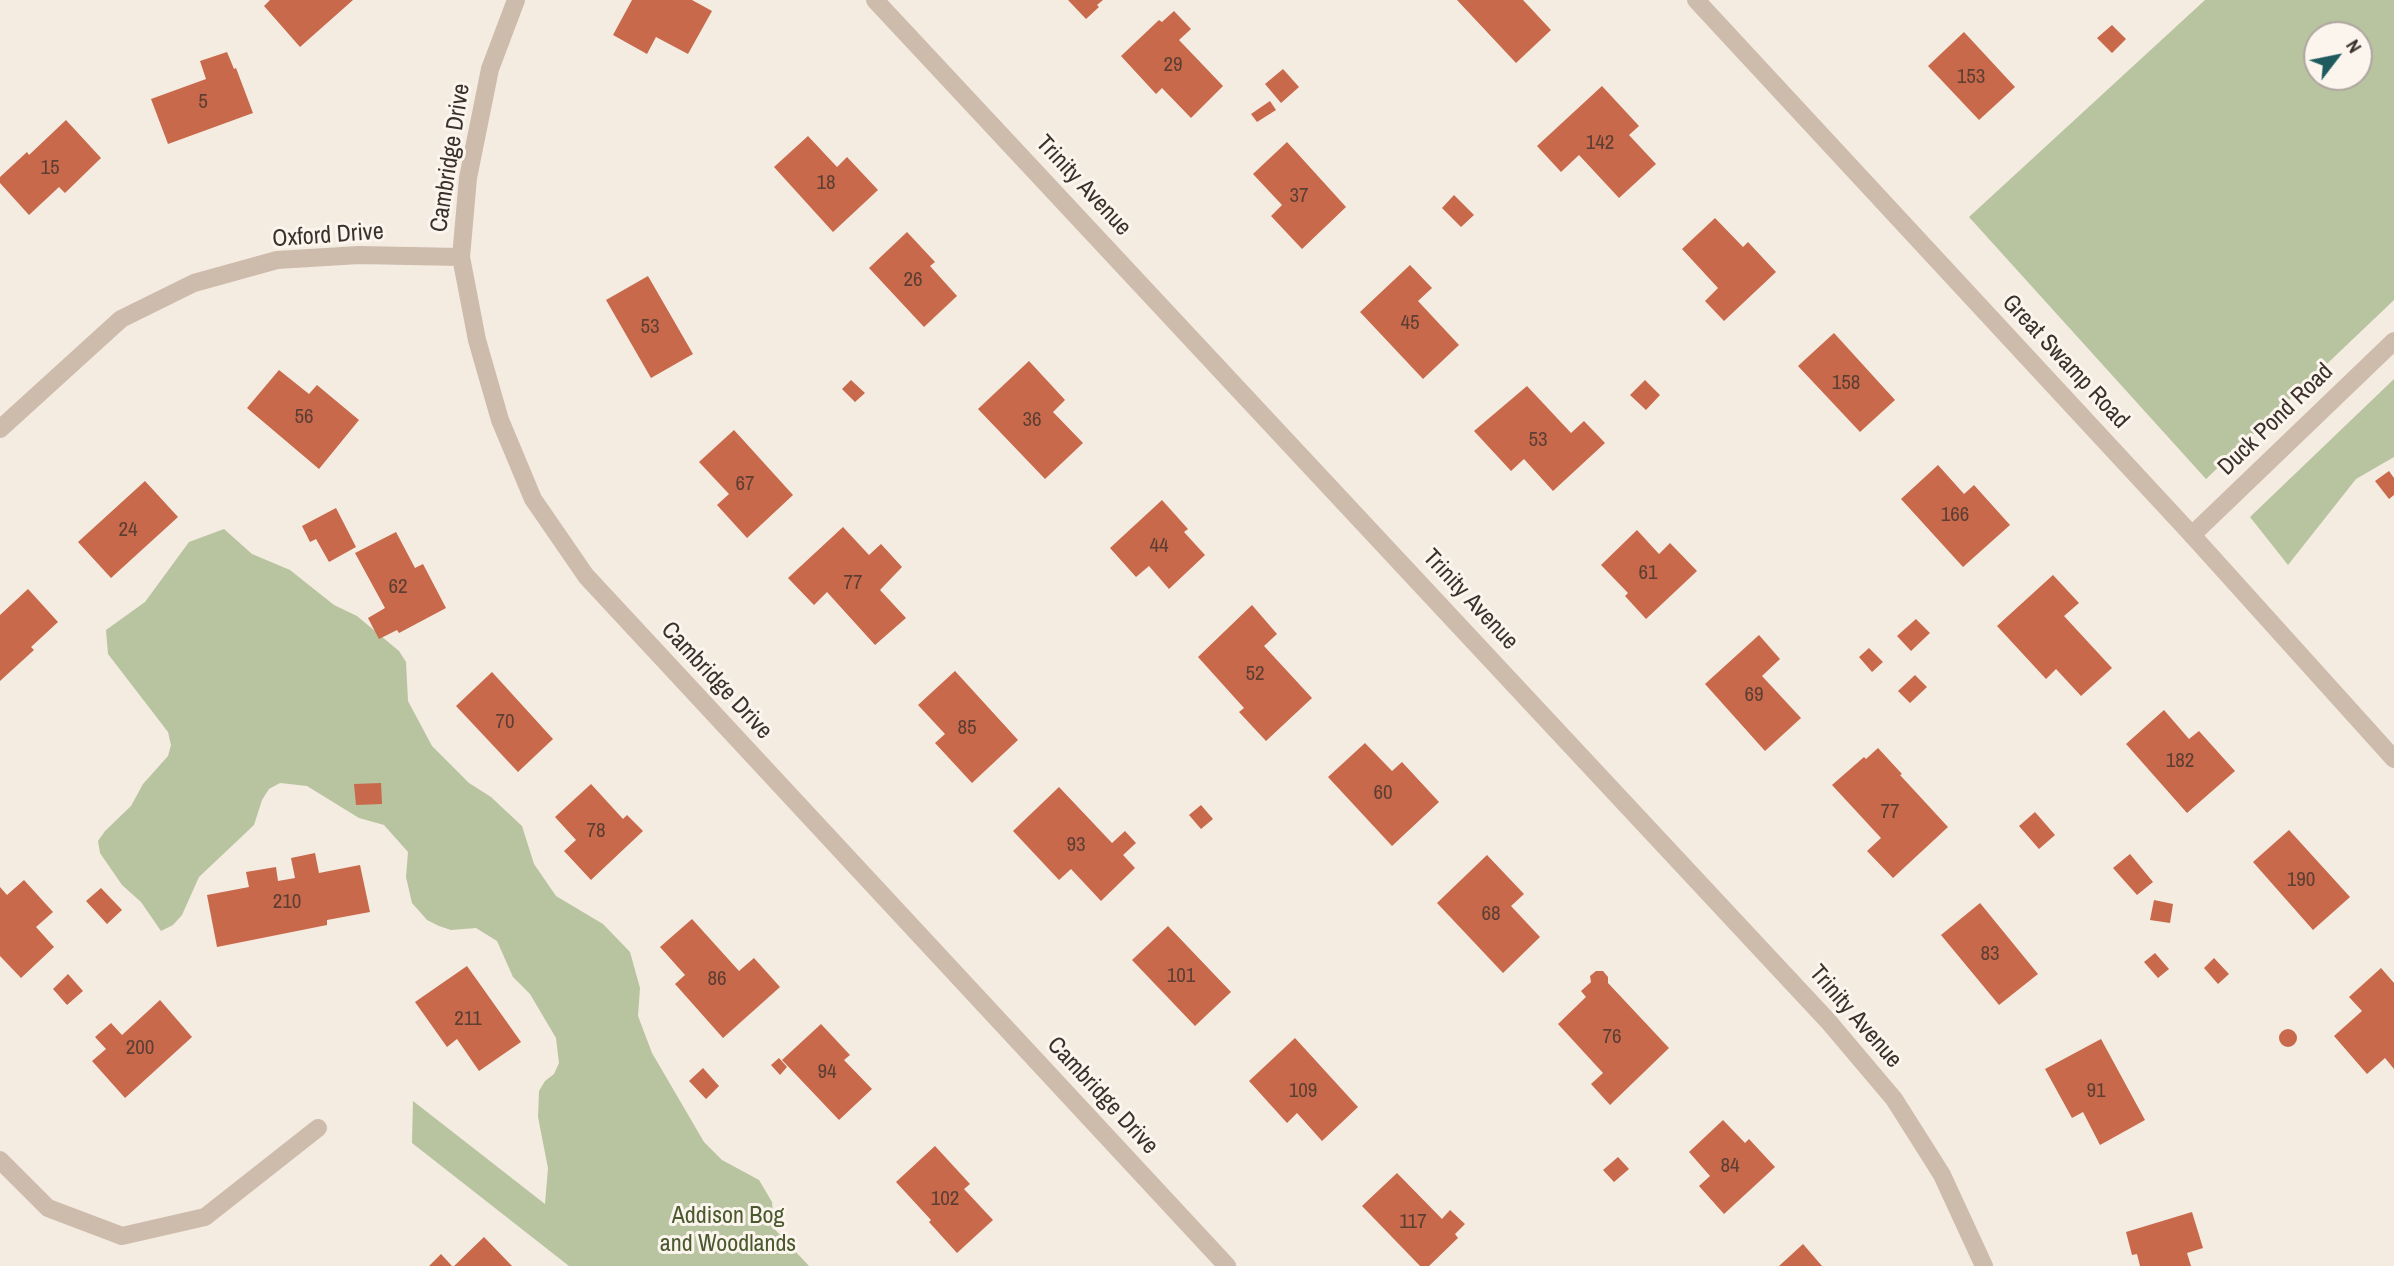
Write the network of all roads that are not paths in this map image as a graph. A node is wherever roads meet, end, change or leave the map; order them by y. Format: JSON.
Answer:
{"nodes":[{"id":1,"x":516,"y":0,"type":"edge"},
{"id":2,"x":875,"y":0,"type":"edge"},
{"id":3,"x":1696,"y":0,"type":"edge"},
{"id":4,"x":461,"y":257,"type":"junction"},
{"id":5,"x":2394,"y":341,"type":"edge"},
{"id":6,"x":0,"y":429,"type":"edge"},
{"id":7,"x":2192,"y":535,"type":"junction"},
{"id":8,"x":2394,"y":759,"type":"edge"},
{"id":9,"x":318,"y":1128,"type":"dead end"},
{"id":10,"x":0,"y":1160,"type":"edge"},
{"id":11,"x":1227,"y":1266,"type":"edge"},
{"id":12,"x":1984,"y":1266,"type":"edge"}],
"edges":[{"from":1,"to":4,"type":"street","name":"Cambridge Drive"},
{"from":2,"to":12,"type":"street","name":"Trinity Avenue"},
{"from":3,"to":7,"type":"street","name":"Great Swamp Road"},
{"from":4,"to":6,"type":"street","name":"Oxford Drive"},
{"from":4,"to":11,"type":"street","name":"Cambridge Drive"},
{"from":5,"to":7,"type":"street","name":"Duck Pond Road"},
{"from":7,"to":8,"type":"street","name":"Great Swamp Road"},
{"from":9,"to":10,"type":"street"}]}
